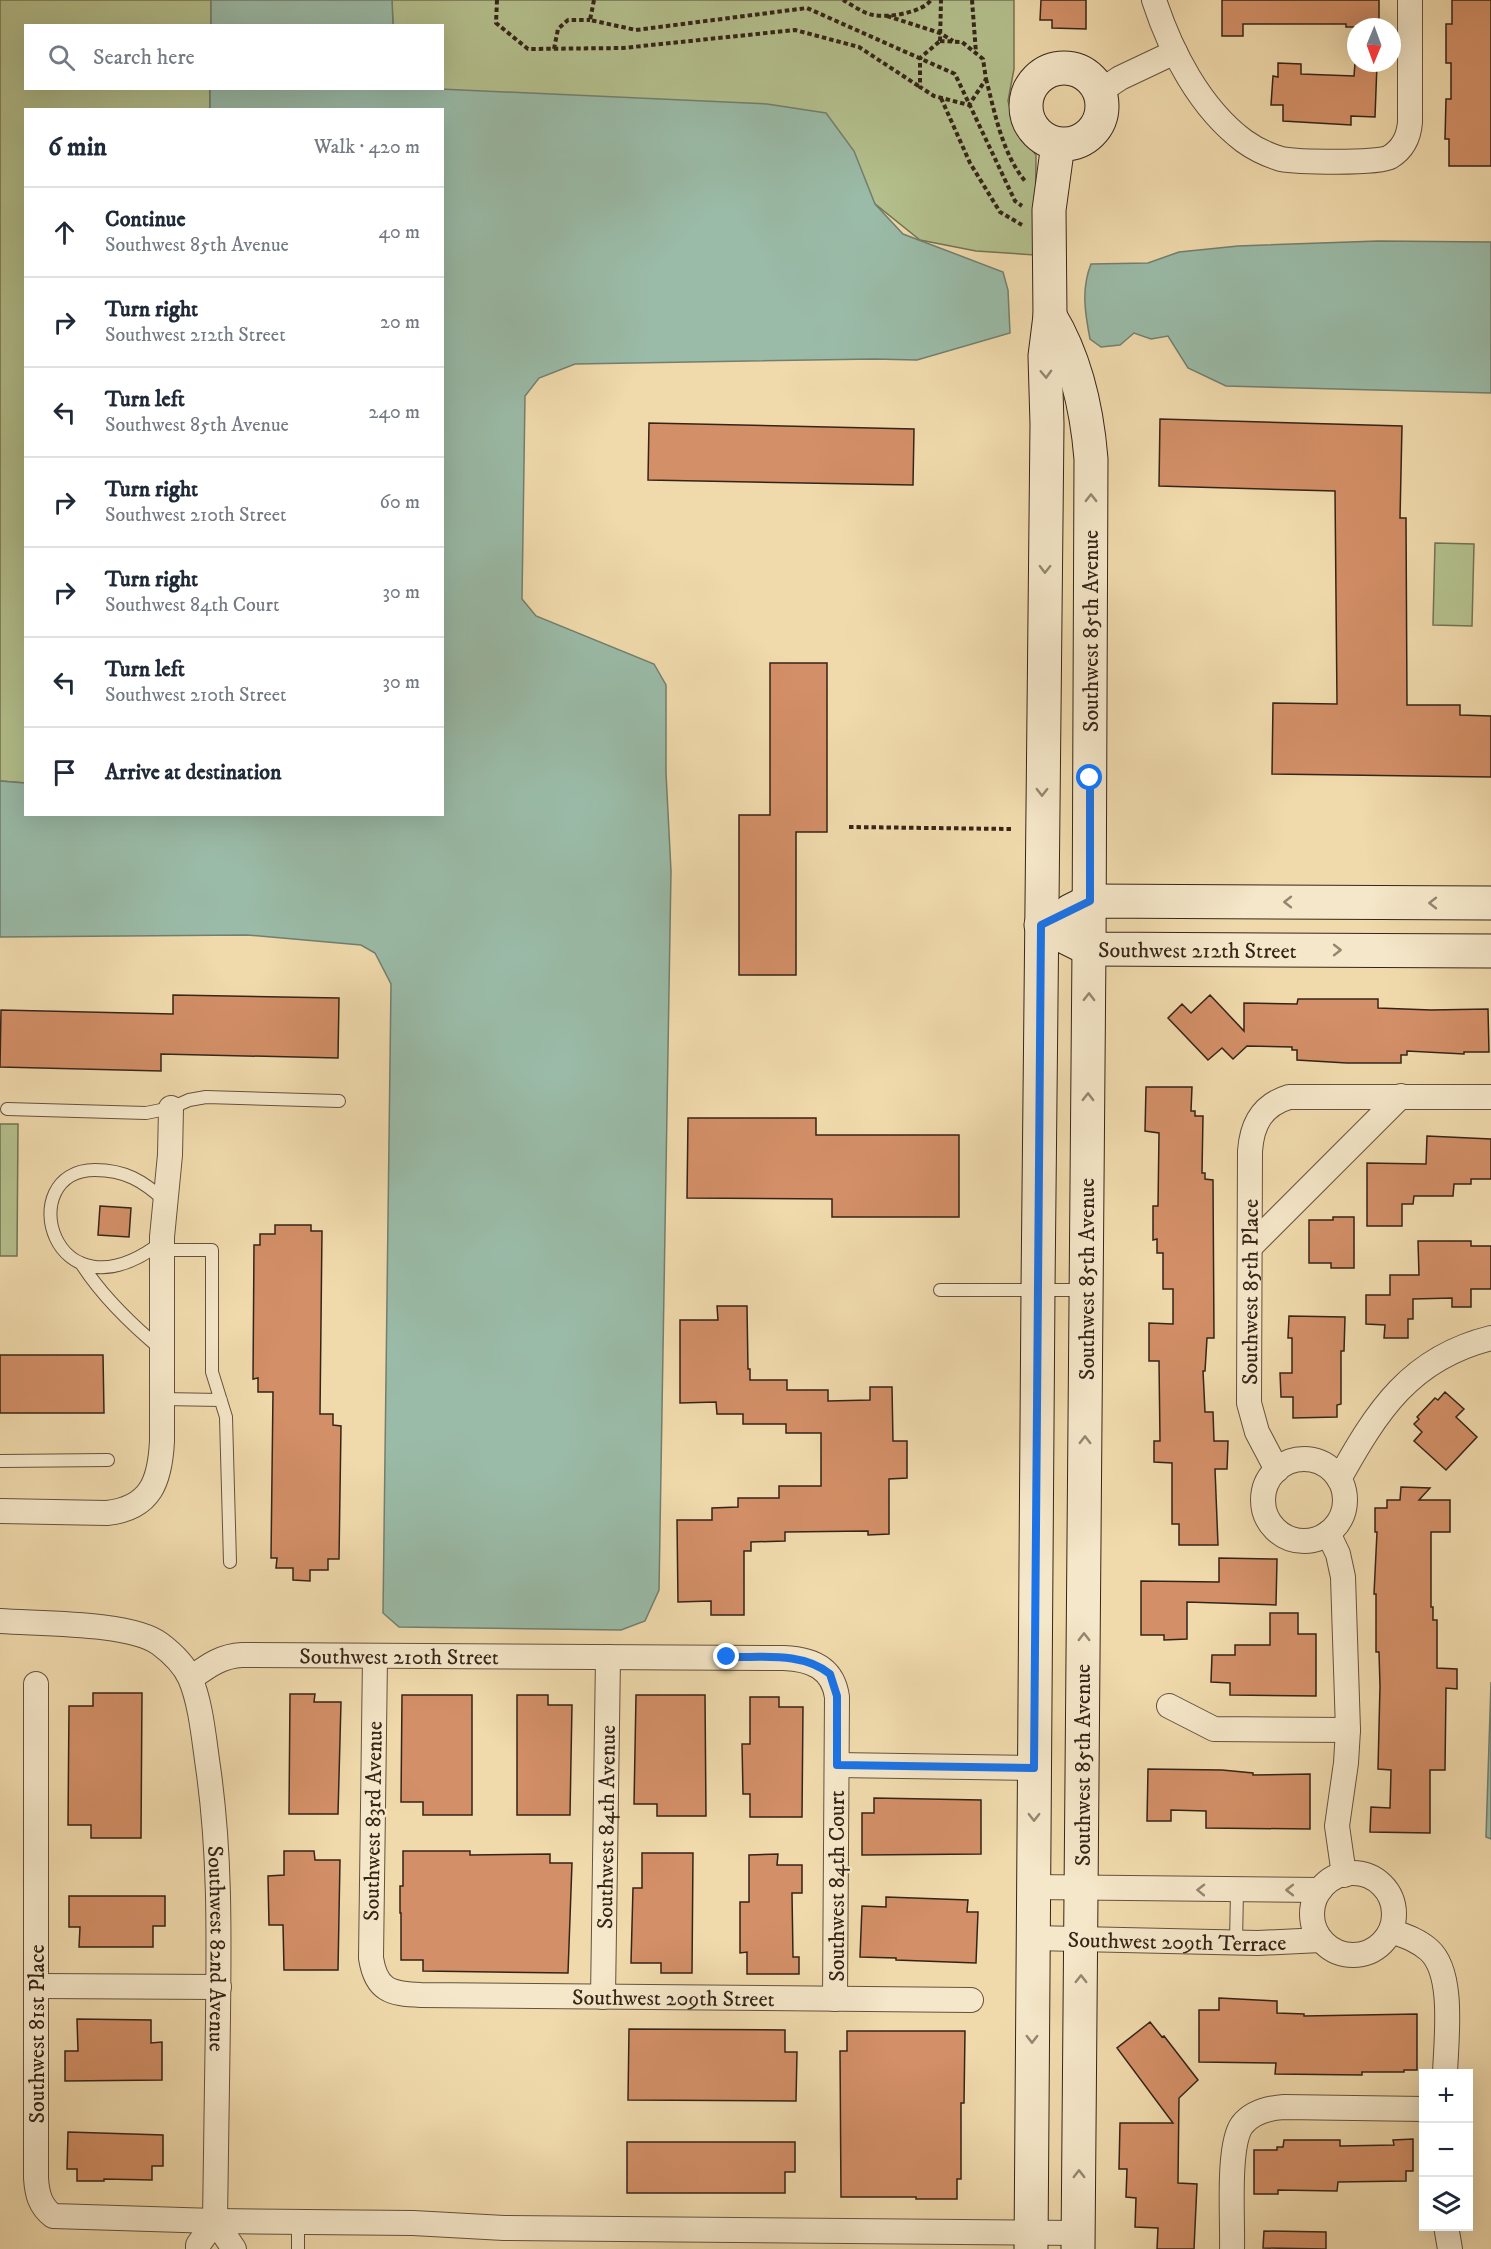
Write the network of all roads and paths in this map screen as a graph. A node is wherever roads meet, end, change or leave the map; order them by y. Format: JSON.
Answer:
{"nodes":[{"id":1,"x":497,"y":0,"type":"edge"},
{"id":2,"x":594,"y":0,"type":"edge"},
{"id":3,"x":843,"y":0,"type":"edge"},
{"id":4,"x":931,"y":0,"type":"edge"},
{"id":5,"x":941,"y":0,"type":"edge"},
{"id":6,"x":972,"y":0,"type":"edge"},
{"id":7,"x":1154,"y":0,"type":"edge"},
{"id":8,"x":1410,"y":0,"type":"edge"},
{"id":9,"x":884,"y":15,"type":"junction"},
{"id":10,"x":590,"y":20,"type":"junction"},
{"id":11,"x":940,"y":33,"type":"junction"},
{"id":12,"x":940,"y":41,"type":"junction"},
{"id":13,"x":953,"y":42,"type":"junction"},
{"id":14,"x":554,"y":49,"type":"junction"},
{"id":15,"x":1175,"y":52,"type":"junction"},
{"id":16,"x":976,"y":53,"type":"junction"},
{"id":17,"x":920,"y":58,"type":"junction"},
{"id":18,"x":986,"y":79,"type":"junction"},
{"id":19,"x":920,"y":87,"type":"junction"},
{"id":20,"x":1099,"y":92,"type":"junction"},
{"id":21,"x":941,"y":98,"type":"junction"},
{"id":22,"x":969,"y":105,"type":"junction"},
{"id":23,"x":1058,"y":144,"type":"junction"},
{"id":24,"x":1049,"y":224,"type":"junction"},
{"id":25,"x":1050,"y":316,"type":"junction"},
{"id":26,"x":849,"y":827,"type":"dead end"},
{"id":27,"x":1011,"y":829,"type":"dead end"},
{"id":28,"x":1090,"y":901,"type":"junction"},
{"id":29,"x":1491,"y":903,"type":"edge"},
{"id":30,"x":1041,"y":925,"type":"junction"},
{"id":31,"x":1089,"y":949,"type":"junction"},
{"id":32,"x":1491,"y":951,"type":"edge"},
{"id":33,"x":1401,"y":1096,"type":"junction"},
{"id":34,"x":1491,"y":1097,"type":"edge"},
{"id":35,"x":339,"y":1101,"type":"dead end"},
{"id":36,"x":171,"y":1108,"type":"junction"},
{"id":37,"x":7,"y":1109,"type":"dead end"},
{"id":38,"x":164,"y":1200,"type":"junction"},
{"id":39,"x":162,"y":1246,"type":"junction"},
{"id":40,"x":1250,"y":1247,"type":"junction"},
{"id":41,"x":81,"y":1263,"type":"junction"},
{"id":42,"x":1038,"y":1289,"type":"junction"},
{"id":43,"x":940,"y":1290,"type":"dead end"},
{"id":44,"x":1086,"y":1290,"type":"junction"},
{"id":45,"x":1491,"y":1338,"type":"edge"},
{"id":46,"x":162,"y":1351,"type":"junction"},
{"id":47,"x":162,"y":1399,"type":"junction"},
{"id":48,"x":221,"y":1400,"type":"junction"},
{"id":49,"x":108,"y":1460,"type":"dead end"},
{"id":50,"x":0,"y":1461,"type":"edge"},
{"id":51,"x":1277,"y":1470,"type":"junction"},
{"id":52,"x":1339,"y":1479,"type":"junction"},
{"id":53,"x":0,"y":1511,"type":"edge"},
{"id":54,"x":1328,"y":1533,"type":"junction"},
{"id":55,"x":230,"y":1562,"type":"dead end"},
{"id":56,"x":0,"y":1621,"type":"edge"},
{"id":57,"x":375,"y":1657,"type":"junction"},
{"id":58,"x":608,"y":1657,"type":"junction"},
{"id":59,"x":824,"y":1670,"type":"joint"},
{"id":60,"x":190,"y":1678,"type":"junction"},
{"id":61,"x":36,"y":1684,"type":"dead end"},
{"id":62,"x":1169,"y":1706,"type":"dead end"},
{"id":63,"x":1348,"y":1730,"type":"junction"},
{"id":64,"x":837,"y":1765,"type":"junction"},
{"id":65,"x":1034,"y":1768,"type":"junction"},
{"id":66,"x":1344,"y":1875,"type":"junction"},
{"id":67,"x":1033,"y":1887,"type":"junction"},
{"id":68,"x":1081,"y":1888,"type":"junction"},
{"id":69,"x":1320,"y":1890,"type":"junction"},
{"id":70,"x":1237,"y":1891,"type":"junction"},
{"id":71,"x":1391,"y":1931,"type":"junction"},
{"id":72,"x":1033,"y":1938,"type":"junction"},
{"id":73,"x":1081,"y":1940,"type":"junction"},
{"id":74,"x":1321,"y":1940,"type":"junction"},
{"id":75,"x":1236,"y":1942,"type":"junction"},
{"id":76,"x":379,"y":1985,"type":"joint"},
{"id":77,"x":37,"y":1986,"type":"junction"},
{"id":78,"x":219,"y":1987,"type":"junction"},
{"id":79,"x":603,"y":1997,"type":"junction"},
{"id":80,"x":835,"y":1999,"type":"junction"},
{"id":81,"x":971,"y":2000,"type":"dead end"},
{"id":82,"x":1445,"y":2069,"type":"edge"},
{"id":83,"x":1419,"y":2109,"type":"edge"},
{"id":84,"x":215,"y":2221,"type":"junction"},
{"id":85,"x":298,"y":2222,"type":"junction"},
{"id":86,"x":1447,"y":2231,"type":"edge"},
{"id":87,"x":544,"y":2238,"type":"edge"},
{"id":88,"x":672,"y":2239,"type":"edge"},
{"id":89,"x":1031,"y":2241,"type":"edge"},
{"id":90,"x":1078,"y":2241,"type":"edge"},
{"id":91,"x":198,"y":2249,"type":"edge"},
{"id":92,"x":234,"y":2249,"type":"edge"},
{"id":93,"x":298,"y":2249,"type":"edge"},
{"id":94,"x":1233,"y":2249,"type":"edge"},
{"id":95,"x":1450,"y":2249,"type":"edge"}],
"edges":[{"from":1,"to":14,"type":"path"},
{"from":2,"to":10,"type":"path"},
{"from":3,"to":9,"type":"path"},
{"from":4,"to":9,"type":"path"},
{"from":5,"to":11,"type":"path"},
{"from":6,"to":16,"type":"path"},
{"from":7,"to":15,"type":"street"},
{"from":8,"to":15,"type":"street"},
{"from":9,"to":11,"type":"path"},
{"from":10,"to":14,"type":"path"},
{"from":10,"to":17,"type":"path"},
{"from":11,"to":12,"type":"path"},
{"from":11,"to":13,"type":"path"},
{"from":12,"to":13,"type":"path"},
{"from":12,"to":17,"type":"path"},
{"from":13,"to":16,"type":"path"},
{"from":14,"to":19,"type":"path"},
{"from":15,"to":20,"type":"street"},
{"from":16,"to":18,"type":"path"},
{"from":17,"to":19,"type":"path"},
{"from":17,"to":22,"type":"path"},
{"from":18,"to":22,"type":"path"},
{"from":18,"to":24,"type":"path"},
{"from":19,"to":21,"type":"path"},
{"from":20,"to":23,"type":"street"},
{"from":20,"to":23,"type":"street"},
{"from":21,"to":22,"type":"path"},
{"from":21,"to":24,"type":"path"},
{"from":22,"to":24,"type":"path"},
{"from":23,"to":24,"type":"street","name":"Southwest 85th Avenue"},
{"from":24,"to":25,"type":"street","name":"Southwest 85th Avenue"},
{"from":28,"to":25,"type":"street","name":"Southwest 85th Avenue","one_way":true},
{"from":25,"to":30,"type":"street","name":"Southwest 85th Avenue","one_way":true},
{"from":26,"to":27,"type":"path"},
{"from":29,"to":28,"type":"street","one_way":true},
{"from":28,"to":30,"type":"street"},
{"from":28,"to":31,"type":"street","name":"Southwest 85th Avenue"},
{"from":30,"to":31,"type":"street","name":"Southwest 212th Street"},
{"from":30,"to":42,"type":"street","name":"Southwest 85th Avenue"},
{"from":31,"to":32,"type":"street","name":"Southwest 212th Street","one_way":true},
{"from":44,"to":31,"type":"street","name":"Southwest 85th Avenue","one_way":true},
{"from":33,"to":34,"type":"street"},
{"from":33,"to":40,"type":"street"},
{"from":33,"to":40,"type":"street","name":"Southwest 85th Place"},
{"from":35,"to":36,"type":"lane"},
{"from":36,"to":37,"type":"lane"},
{"from":36,"to":38,"type":"street"},
{"from":38,"to":39,"type":"street"},
{"from":38,"to":41,"type":"lane"},
{"from":39,"to":41,"type":"lane"},
{"from":39,"to":46,"type":"street"},
{"from":39,"to":48,"type":"lane"},
{"from":40,"to":51,"type":"street","name":"Southwest 85th Place"},
{"from":41,"to":46,"type":"lane"},
{"from":42,"to":43,"type":"lane"},
{"from":42,"to":44,"type":"lane"},
{"from":42,"to":65,"type":"street","name":"Southwest 85th Avenue"},
{"from":68,"to":44,"type":"street","name":"Southwest 85th Avenue","one_way":true},
{"from":45,"to":52,"type":"street"},
{"from":46,"to":47,"type":"street"},
{"from":47,"to":48,"type":"lane"},
{"from":47,"to":53,"type":"street"},
{"from":48,"to":55,"type":"lane"},
{"from":49,"to":50,"type":"lane"},
{"from":51,"to":52,"type":"street"},
{"from":51,"to":54,"type":"street"},
{"from":52,"to":54,"type":"street"},
{"from":54,"to":63,"type":"street"},
{"from":56,"to":60,"type":"street"},
{"from":57,"to":58,"type":"street","name":"Southwest 210th Street"},
{"from":57,"to":60,"type":"street","name":"Southwest 210th Street"},
{"from":57,"to":76,"type":"street","name":"Southwest 83rd Avenue"},
{"from":58,"to":59,"type":"street","name":"Southwest 210th Street"},
{"from":58,"to":79,"type":"street","name":"Southwest 84th Avenue"},
{"from":59,"to":64,"type":"street","name":"Southwest 84th Court"},
{"from":60,"to":78,"type":"street","name":"Southwest 82nd Avenue"},
{"from":61,"to":77,"type":"street","name":"Southwest 81st Place"},
{"from":62,"to":63,"type":"street"},
{"from":63,"to":66,"type":"street"},
{"from":64,"to":65,"type":"street"},
{"from":64,"to":80,"type":"street","name":"Southwest 84th Court"},
{"from":65,"to":67,"type":"street","name":"Southwest 85th Avenue","one_way":true},
{"from":66,"to":69,"type":"street"},
{"from":66,"to":71,"type":"street"},
{"from":67,"to":68,"type":"street"},
{"from":67,"to":72,"type":"street","name":"Southwest 85th Avenue"},
{"from":70,"to":68,"type":"street","one_way":true},
{"from":68,"to":73,"type":"street","name":"Southwest 85th Avenue"},
{"from":69,"to":70,"type":"street","one_way":true},
{"from":69,"to":74,"type":"street"},
{"from":70,"to":75,"type":"lane"},
{"from":71,"to":74,"type":"street"},
{"from":71,"to":82,"type":"street"},
{"from":72,"to":73,"type":"street","name":"Southwest 209th Terrace"},
{"from":72,"to":89,"type":"street","name":"Southwest 85th Avenue","one_way":true},
{"from":73,"to":75,"type":"street","name":"Southwest 209th Terrace"},
{"from":90,"to":73,"type":"street","name":"Southwest 85th Avenue","one_way":true},
{"from":74,"to":75,"type":"street","name":"Southwest 209th Terrace"},
{"from":76,"to":79,"type":"street","name":"Southwest 209th Street"},
{"from":77,"to":78,"type":"street"},
{"from":77,"to":84,"type":"street","name":"Southwest 81st Place"},
{"from":78,"to":84,"type":"street","name":"Southwest 82nd Avenue"},
{"from":79,"to":80,"type":"street","name":"Southwest 209th Street"},
{"from":80,"to":81,"type":"street","name":"Southwest 209th Street"},
{"from":83,"to":94,"type":"street"},
{"from":84,"to":85,"type":"street","name":"Southwest 81st Place"},
{"from":84,"to":91,"type":"street"},
{"from":84,"to":92,"type":"street"},
{"from":85,"to":87,"type":"street","name":"Southwest 81st Place"},
{"from":85,"to":93,"type":"lane"},
{"from":86,"to":95,"type":"street"},
{"from":87,"to":88,"type":"street","name":"Southwest 81st Place"},
{"from":88,"to":89,"type":"street","name":"Southwest 81st Place"},
{"from":89,"to":90,"type":"street","name":"Southwest 81st Place"}]}
